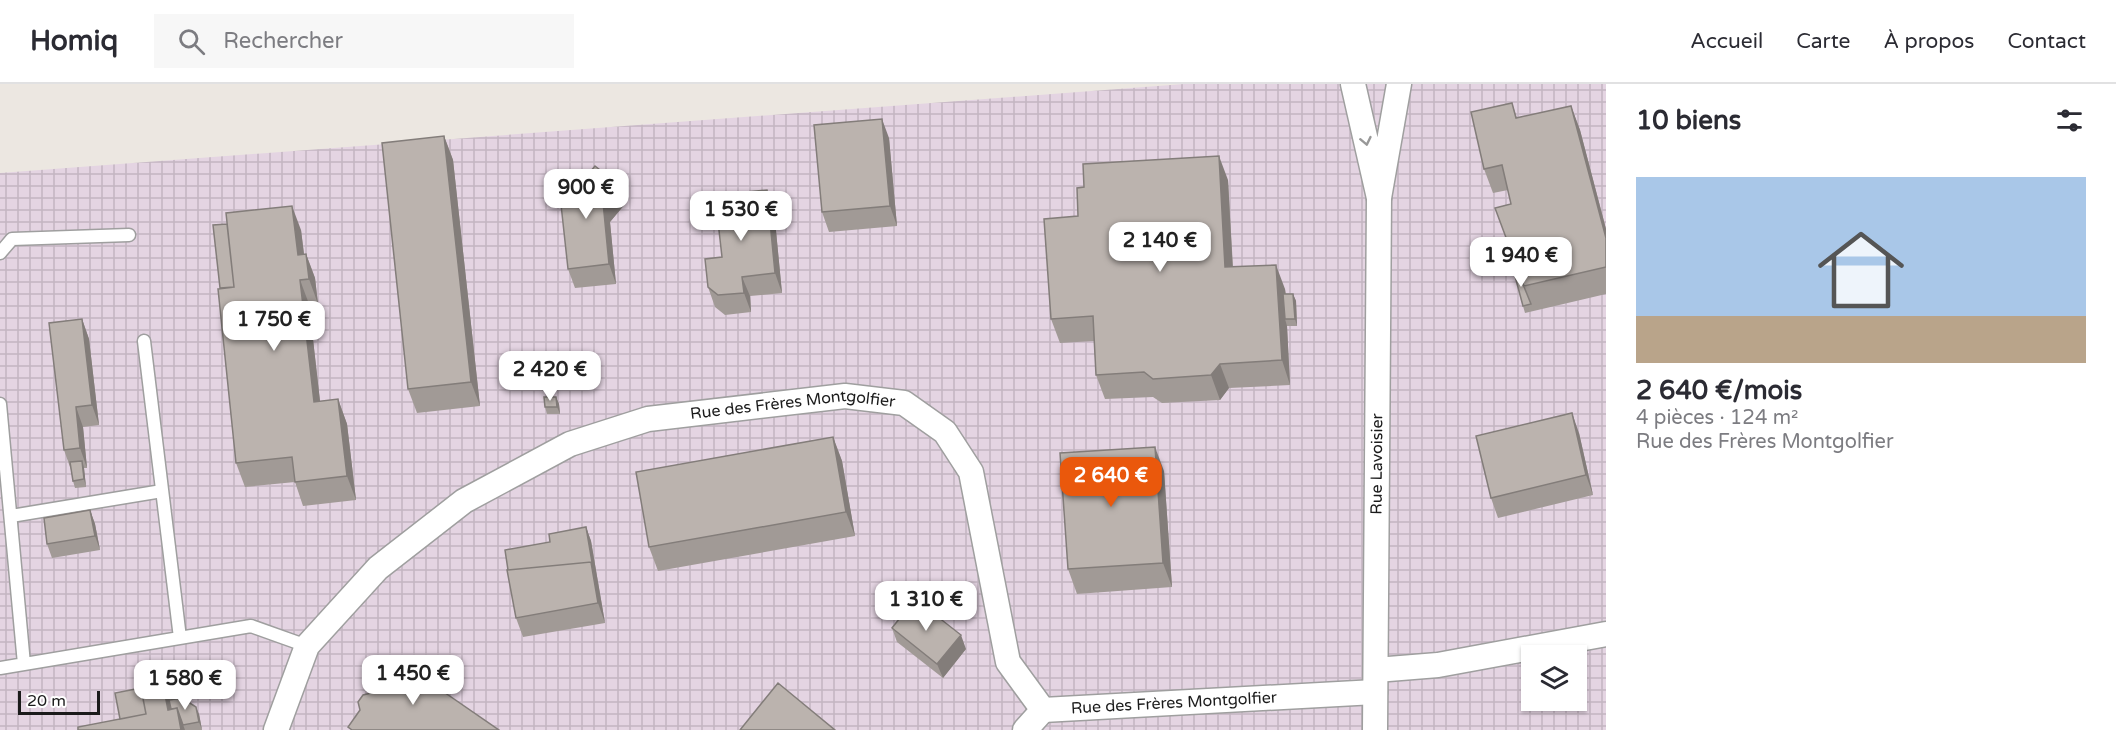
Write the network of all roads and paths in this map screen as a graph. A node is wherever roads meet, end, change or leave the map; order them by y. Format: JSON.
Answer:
{"nodes":[{"id":1,"x":1353,"y":84,"type":"edge"},
{"id":2,"x":1399,"y":84,"type":"edge"},
{"id":3,"x":1379,"y":198,"type":"junction"},
{"id":4,"x":129,"y":235,"type":"dead end"},
{"id":5,"x":0,"y":253,"type":"edge"},
{"id":6,"x":144,"y":341,"type":"dead end"},
{"id":7,"x":0,"y":404,"type":"edge"},
{"id":8,"x":162,"y":491,"type":"junction"},
{"id":9,"x":10,"y":516,"type":"junction"},
{"id":10,"x":1606,"y":634,"type":"edge"},
{"id":11,"x":180,"y":638,"type":"junction"},
{"id":12,"x":307,"y":646,"type":"junction"},
{"id":13,"x":24,"y":664,"type":"junction"},
{"id":14,"x":0,"y":668,"type":"edge"},
{"id":15,"x":1376,"y":681,"type":"junction"},
{"id":16,"x":1040,"y":720,"type":"edge"},
{"id":17,"x":276,"y":730,"type":"edge"},
{"id":18,"x":1025,"y":730,"type":"edge"},
{"id":19,"x":1375,"y":730,"type":"edge"}],
"edges":[{"from":1,"to":3,"type":"street","name":"Rue Lavoisier","one_way":true},
{"from":2,"to":3,"type":"street","name":"Rue Lavoisier"},
{"from":3,"to":15,"type":"street","name":"Rue Lavoisier"},
{"from":4,"to":5,"type":"lane"},
{"from":6,"to":8,"type":"lane"},
{"from":7,"to":9,"type":"lane"},
{"from":8,"to":9,"type":"lane"},
{"from":8,"to":11,"type":"lane"},
{"from":9,"to":13,"type":"lane"},
{"from":10,"to":15,"type":"street","name":"Rue des Frères Montgolfier"},
{"from":11,"to":12,"type":"lane"},
{"from":11,"to":13,"type":"lane"},
{"from":12,"to":16,"type":"street","name":"Rue des Frères Montgolfier"},
{"from":12,"to":17,"type":"street","name":"Rue des Frères Montgolfier"},
{"from":13,"to":14,"type":"lane"},
{"from":15,"to":16,"type":"street","name":"Rue des Frères Montgolfier"},
{"from":15,"to":19,"type":"street","name":"Rue Lavoisier"},
{"from":16,"to":18,"type":"street"}]}
